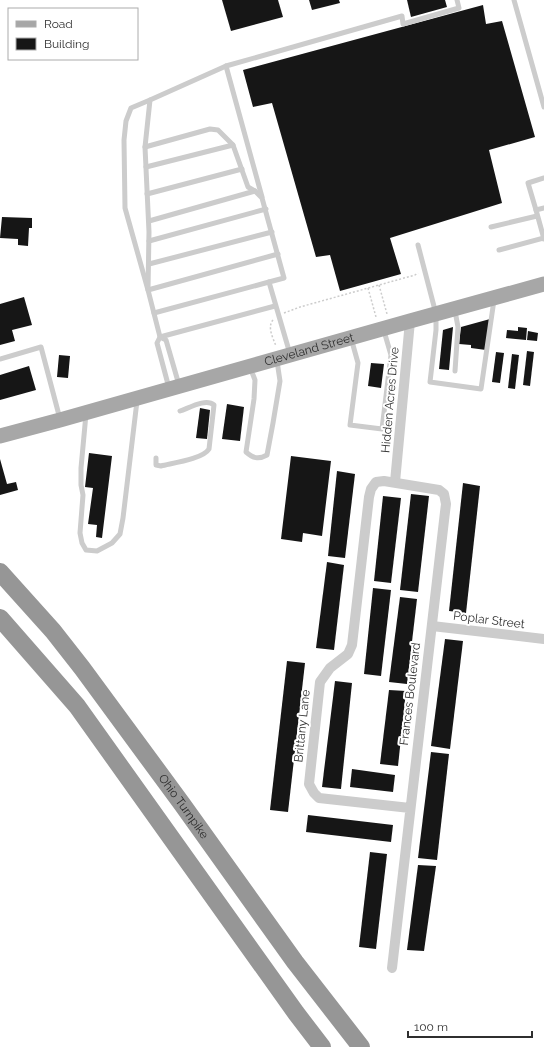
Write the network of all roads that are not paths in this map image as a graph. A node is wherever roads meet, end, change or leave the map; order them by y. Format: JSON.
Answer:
{"nodes":[{"id":1,"x":457,"y":0,"type":"edge"},
{"id":2,"x":514,"y":0,"type":"edge"},
{"id":3,"x":226,"y":66,"type":"junction"},
{"id":4,"x":150,"y":100,"type":"junction"},
{"id":5,"x":544,"y":106,"type":"edge"},
{"id":6,"x":233,"y":145,"type":"junction"},
{"id":7,"x":145,"y":146,"type":"junction"},
{"id":8,"x":146,"y":167,"type":"junction"},
{"id":9,"x":242,"y":168,"type":"junction"},
{"id":10,"x":544,"y":178,"type":"edge"},
{"id":11,"x":255,"y":191,"type":"junction"},
{"id":12,"x":147,"y":194,"type":"junction"},
{"id":13,"x":262,"y":198,"type":"junction"},
{"id":14,"x":544,"y":208,"type":"edge"},
{"id":15,"x":266,"y":209,"type":"junction"},
{"id":16,"x":536,"y":213,"type":"junction"},
{"id":17,"x":149,"y":221,"type":"junction"},
{"id":18,"x":491,"y":227,"type":"dead end"},
{"id":19,"x":272,"y":232,"type":"junction"},
{"id":20,"x":544,"y":238,"type":"edge"},
{"id":21,"x":149,"y":241,"type":"junction"},
{"id":22,"x":418,"y":245,"type":"dead end"},
{"id":23,"x":499,"y":250,"type":"dead end"},
{"id":24,"x":278,"y":254,"type":"junction"},
{"id":25,"x":149,"y":264,"type":"junction"},
{"id":26,"x":269,"y":282,"type":"junction"},
{"id":27,"x":544,"y":284,"type":"edge"},
{"id":28,"x":148,"y":290,"type":"junction"},
{"id":29,"x":495,"y":298,"type":"junction"},
{"id":30,"x":275,"y":306,"type":"junction"},
{"id":31,"x":454,"y":308,"type":"junction"},
{"id":32,"x":154,"y":313,"type":"junction"},
{"id":33,"x":436,"y":314,"type":"junction"},
{"id":34,"x":382,"y":320,"type":"junction"},
{"id":35,"x":410,"y":321,"type":"junction"},
{"id":36,"x":160,"y":337,"type":"junction"},
{"id":37,"x":351,"y":337,"type":"junction"},
{"id":38,"x":281,"y":353,"type":"junction"},
{"id":39,"x":0,"y":359,"type":"edge"},
{"id":40,"x":250,"y":366,"type":"junction"},
{"id":41,"x":456,"y":371,"type":"dead end"},
{"id":42,"x":174,"y":387,"type":"junction"},
{"id":43,"x":137,"y":398,"type":"junction"},
{"id":44,"x":180,"y":411,"type":"dead end"},
{"id":45,"x":73,"y":416,"type":"junction"},
{"id":46,"x":0,"y":436,"type":"edge"},
{"id":47,"x":156,"y":458,"type":"dead end"},
{"id":48,"x":376,"y":482,"type":"joint"},
{"id":49,"x":395,"y":482,"type":"junction"},
{"id":50,"x":0,"y":572,"type":"edge"},
{"id":51,"x":0,"y":618,"type":"edge"},
{"id":52,"x":432,"y":626,"type":"junction"},
{"id":53,"x":544,"y":639,"type":"edge"},
{"id":54,"x":410,"y":808,"type":"junction"},
{"id":55,"x":392,"y":968,"type":"dead end"},
{"id":56,"x":322,"y":1047,"type":"edge"},
{"id":57,"x":361,"y":1047,"type":"edge"}],
"edges":[{"from":1,"to":3,"type":"lane"},
{"from":2,"to":5,"type":"lane"},
{"from":3,"to":4,"type":"lane"},
{"from":3,"to":13,"type":"lane"},
{"from":4,"to":7,"type":"lane"},
{"from":4,"to":28,"type":"lane"},
{"from":6,"to":7,"type":"lane"},
{"from":6,"to":8,"type":"lane"},
{"from":6,"to":9,"type":"lane"},
{"from":7,"to":8,"type":"lane"},
{"from":8,"to":12,"type":"lane"},
{"from":9,"to":11,"type":"lane"},
{"from":9,"to":12,"type":"lane"},
{"from":10,"to":16,"type":"lane"},
{"from":11,"to":13,"type":"lane"},
{"from":11,"to":17,"type":"lane"},
{"from":12,"to":17,"type":"lane"},
{"from":13,"to":15,"type":"lane"},
{"from":14,"to":16,"type":"lane"},
{"from":15,"to":19,"type":"lane"},
{"from":15,"to":21,"type":"lane"},
{"from":16,"to":18,"type":"lane"},
{"from":16,"to":20,"type":"lane"},
{"from":17,"to":21,"type":"lane"},
{"from":19,"to":24,"type":"lane"},
{"from":19,"to":25,"type":"lane"},
{"from":20,"to":23,"type":"lane"},
{"from":21,"to":25,"type":"lane"},
{"from":22,"to":33,"type":"lane"},
{"from":24,"to":26,"type":"lane"},
{"from":24,"to":28,"type":"lane"},
{"from":25,"to":28,"type":"lane"},
{"from":26,"to":30,"type":"lane"},
{"from":26,"to":32,"type":"lane"},
{"from":27,"to":29,"type":"main road","name":"Cleveland Street"},
{"from":28,"to":32,"type":"lane"},
{"from":29,"to":31,"type":"main road","name":"Cleveland Street"},
{"from":29,"to":33,"type":"lane"},
{"from":30,"to":36,"type":"lane"},
{"from":30,"to":38,"type":"lane"},
{"from":31,"to":33,"type":"main road","name":"Cleveland Street"},
{"from":31,"to":41,"type":"lane"},
{"from":32,"to":36,"type":"lane"},
{"from":33,"to":35,"type":"main road","name":"Cleveland Street"},
{"from":34,"to":35,"type":"main road","name":"Cleveland Street"},
{"from":34,"to":37,"type":"main road","name":"Cleveland Street"},
{"from":34,"to":37,"type":"lane"},
{"from":35,"to":49,"type":"street","name":"Hidden Acres Drive"},
{"from":36,"to":42,"type":"lane"},
{"from":36,"to":42,"type":"lane"},
{"from":37,"to":38,"type":"main road","name":"Cleveland Street"},
{"from":38,"to":40,"type":"main road","name":"Cleveland Street"},
{"from":38,"to":40,"type":"lane"},
{"from":39,"to":45,"type":"lane"},
{"from":40,"to":42,"type":"main road","name":"Cleveland Street"},
{"from":42,"to":43,"type":"main road","name":"Cleveland Street"},
{"from":43,"to":45,"type":"main road","name":"Cleveland Street"},
{"from":43,"to":45,"type":"lane"},
{"from":44,"to":47,"type":"lane"},
{"from":45,"to":46,"type":"main road","name":"Cleveland Street"},
{"from":48,"to":49,"type":"street","name":"Frances Boulevard"},
{"from":48,"to":54,"type":"street","name":"Brittany Lane"},
{"from":49,"to":52,"type":"street","name":"Frances Boulevard"},
{"from":50,"to":57,"type":"highway","name":"Ohio Turnpike"},
{"from":51,"to":56,"type":"highway"},
{"from":52,"to":53,"type":"street","name":"Poplar Street"},
{"from":52,"to":54,"type":"street","name":"Frances Boulevard"},
{"from":54,"to":55,"type":"street","name":"Frances Boulevard"}]}
